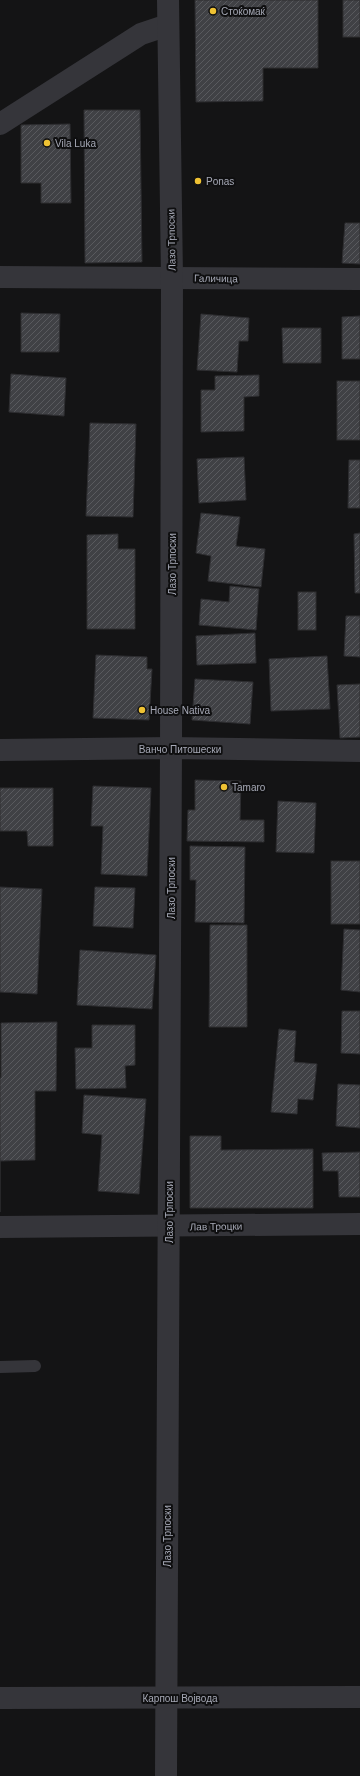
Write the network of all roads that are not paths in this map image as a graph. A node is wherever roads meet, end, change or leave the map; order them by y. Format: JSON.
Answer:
{"nodes":[{"id":1,"x":168,"y":0,"type":"edge"},
{"id":2,"x":168,"y":25,"type":"junction"},
{"id":3,"x":0,"y":124,"type":"edge"},
{"id":4,"x":0,"y":277,"type":"edge"},
{"id":5,"x":172,"y":278,"type":"junction"},
{"id":6,"x":360,"y":280,"type":"edge"},
{"id":7,"x":171,"y":748,"type":"junction"},
{"id":8,"x":0,"y":750,"type":"edge"},
{"id":9,"x":360,"y":751,"type":"edge"},
{"id":10,"x":360,"y":1224,"type":"edge"},
{"id":11,"x":169,"y":1226,"type":"junction"},
{"id":12,"x":0,"y":1227,"type":"edge"},
{"id":13,"x":35,"y":1366,"type":"dead end"},
{"id":14,"x":0,"y":1367,"type":"edge"},
{"id":15,"x":360,"y":1697,"type":"edge"},
{"id":16,"x":0,"y":1698,"type":"edge"},
{"id":17,"x":166,"y":1698,"type":"junction"},
{"id":18,"x":166,"y":1776,"type":"edge"}],
"edges":[{"from":1,"to":2,"type":"street","name":"Лазо Трпоски"},
{"from":2,"to":3,"type":"street"},
{"from":2,"to":5,"type":"street","name":"Лазо Трпоски"},
{"from":4,"to":5,"type":"street","name":"Галичица"},
{"from":5,"to":6,"type":"street","name":"Галичица"},
{"from":5,"to":7,"type":"street","name":"Лазо Трпоски"},
{"from":7,"to":8,"type":"street","name":"Ванчо Питошески"},
{"from":7,"to":9,"type":"street","name":"Ванчо Питошески"},
{"from":7,"to":11,"type":"street","name":"Лазо Трпоски"},
{"from":10,"to":11,"type":"street","name":"Лав Троцки"},
{"from":11,"to":12,"type":"street","name":"Лав Троцки"},
{"from":11,"to":17,"type":"street","name":"Лазо Трпоски"},
{"from":13,"to":14,"type":"lane"},
{"from":15,"to":17,"type":"street","name":"Карпош Војвода"},
{"from":16,"to":17,"type":"street","name":"Карпош Војвода"},
{"from":17,"to":18,"type":"street","name":"Лазо Трпоски"}]}
